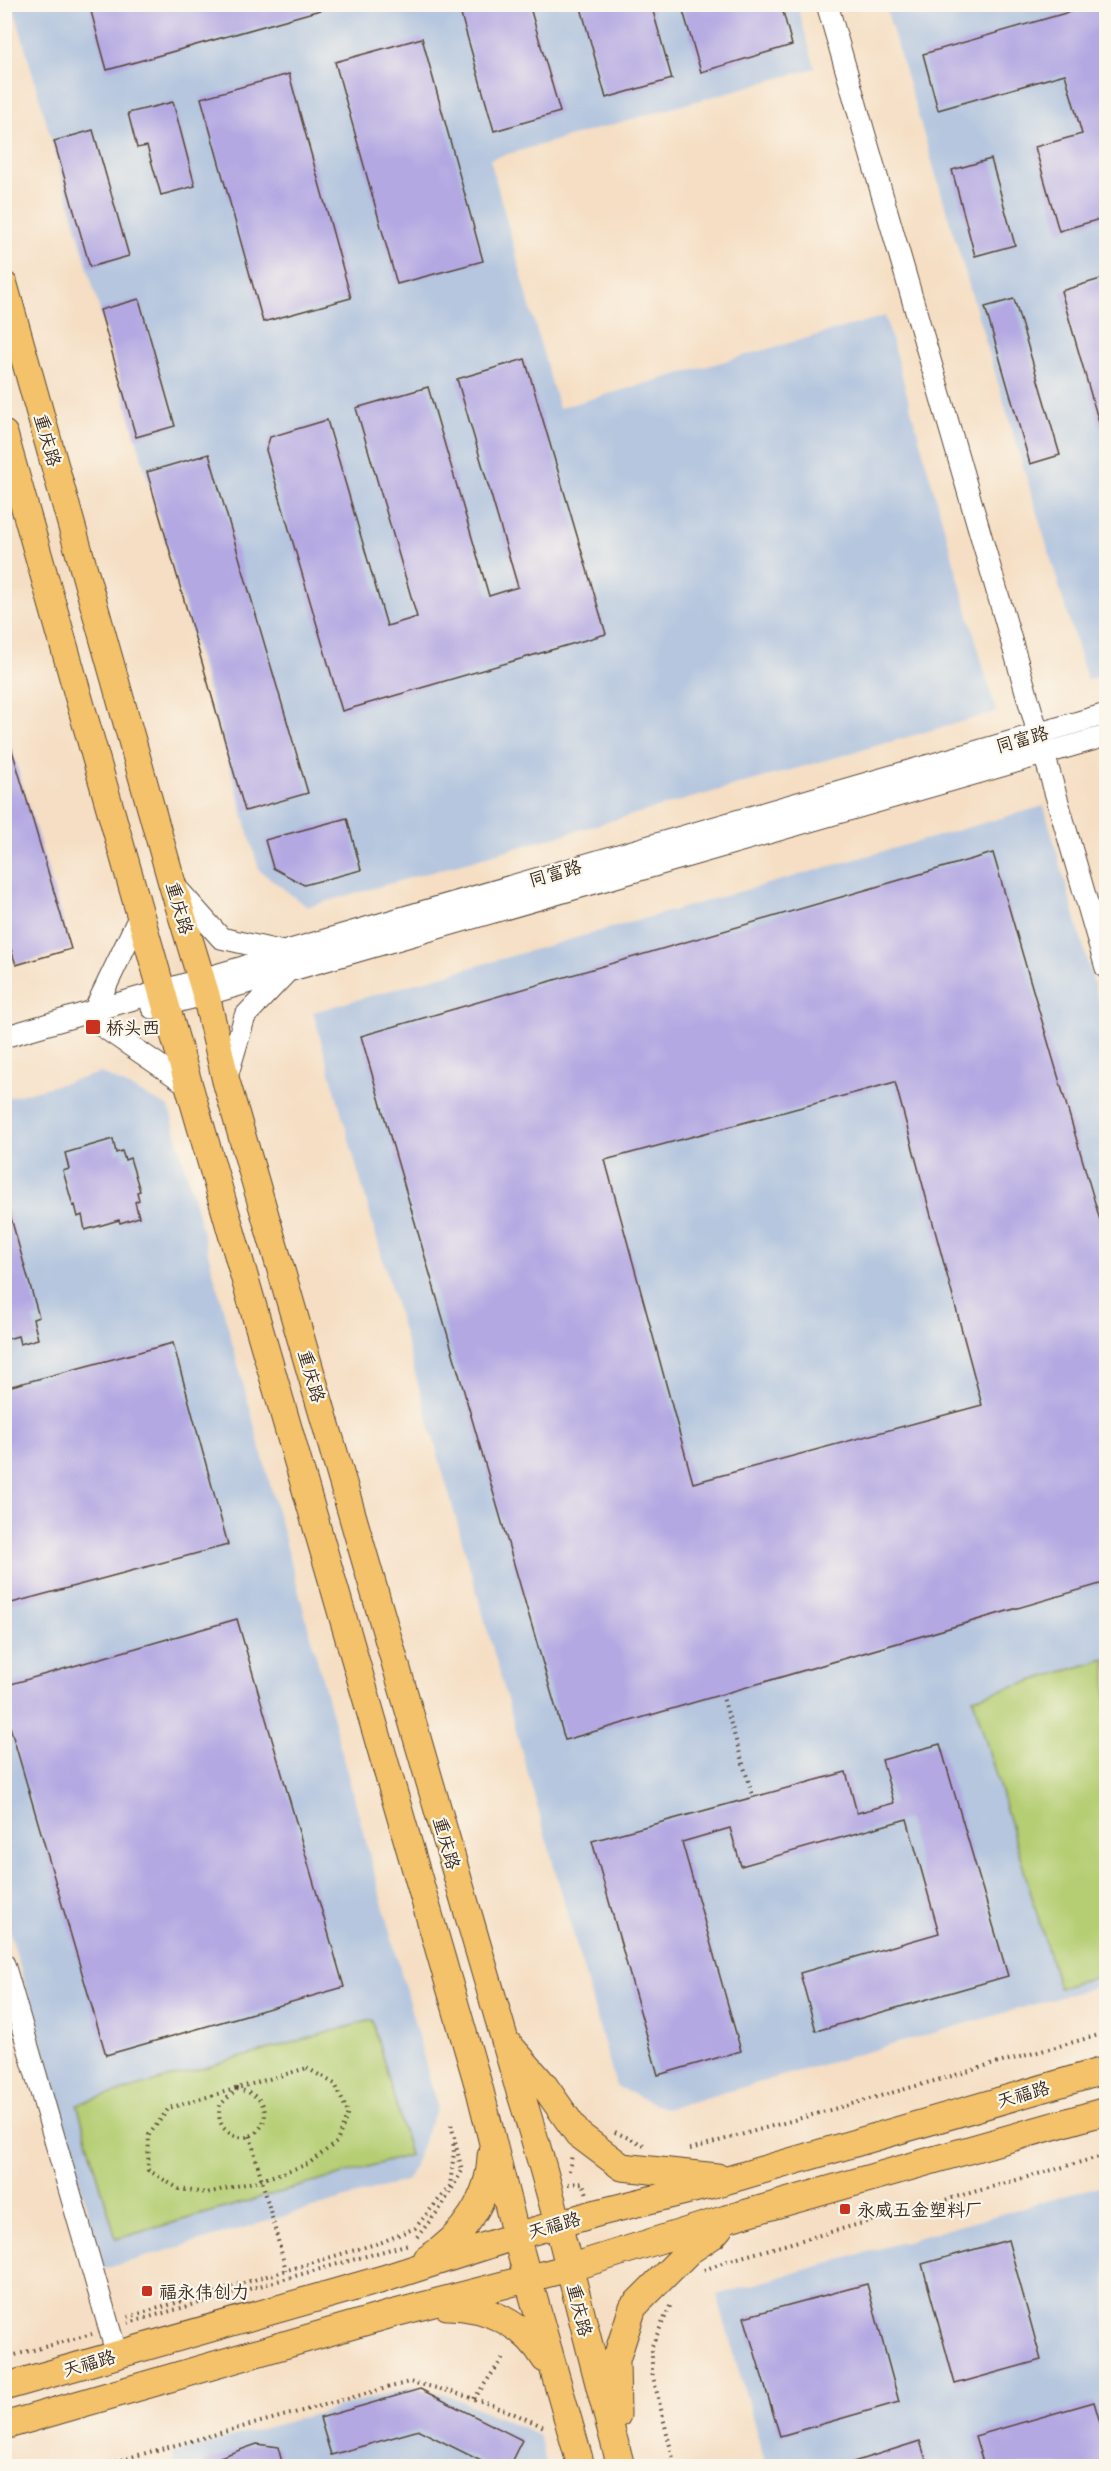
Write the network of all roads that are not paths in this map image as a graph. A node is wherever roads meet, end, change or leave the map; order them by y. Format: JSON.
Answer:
{"nodes":[{"id":1,"x":827,"y":4,"type":"edge"},
{"id":2,"x":4,"y":285,"type":"edge"},
{"id":3,"x":4,"y":434,"type":"edge"},
{"id":4,"x":1107,"y":714,"type":"edge"},
{"id":5,"x":1039,"y":734,"type":"junction"},
{"id":6,"x":1107,"y":736,"type":"edge"},
{"id":7,"x":1045,"y":754,"type":"junction"},
{"id":8,"x":172,"y":883,"type":"junction"},
{"id":9,"x":141,"y":913,"type":"junction"},
{"id":10,"x":285,"y":962,"type":"junction"},
{"id":11,"x":1107,"y":968,"type":"edge"},
{"id":12,"x":203,"y":987,"type":"junction"},
{"id":13,"x":164,"y":998,"type":"junction"},
{"id":14,"x":95,"y":1016,"type":"junction"},
{"id":15,"x":4,"y":1037,"type":"edge"},
{"id":16,"x":4,"y":1049,"type":"edge"},
{"id":17,"x":226,"y":1081,"type":"junction"},
{"id":18,"x":191,"y":1087,"type":"junction"},
{"id":19,"x":4,"y":1964,"type":"edge"},
{"id":20,"x":504,"y":2040,"type":"junction"},
{"id":21,"x":1107,"y":2070,"type":"edge"},
{"id":22,"x":1107,"y":2111,"type":"edge"},
{"id":23,"x":491,"y":2139,"type":"junction"},
{"id":24,"x":730,"y":2179,"type":"junction"},
{"id":25,"x":726,"y":2219,"type":"junction"},
{"id":26,"x":560,"y":2224,"type":"junction"},
{"id":27,"x":516,"y":2236,"type":"junction"},
{"id":28,"x":569,"y":2268,"type":"junction"},
{"id":29,"x":410,"y":2269,"type":"junction"},
{"id":30,"x":529,"y":2279,"type":"junction"},
{"id":31,"x":426,"y":2306,"type":"junction"},
{"id":32,"x":117,"y":2355,"type":"junction"},
{"id":33,"x":4,"y":2387,"type":"edge"},
{"id":34,"x":562,"y":2399,"type":"junction"},
{"id":35,"x":4,"y":2426,"type":"edge"},
{"id":36,"x":619,"y":2461,"type":"edge"},
{"id":37,"x":581,"y":2466,"type":"edge"}],
"edges":[{"from":1,"to":5,"type":"street"},
{"from":2,"to":8,"type":"main road","name":"重庆路"},
{"from":3,"to":9,"type":"main road","name":"重庆路"},
{"from":4,"to":5,"type":"street","name":"同富路"},
{"from":5,"to":7,"type":"street"},
{"from":5,"to":10,"type":"street","name":"同富路"},
{"from":6,"to":7,"type":"street","name":"同富路"},
{"from":7,"to":10,"type":"street","name":"同富路"},
{"from":7,"to":11,"type":"street"},
{"from":8,"to":10,"type":"street"},
{"from":8,"to":12,"type":"main road","name":"重庆路"},
{"from":9,"to":13,"type":"main road","name":"重庆路"},
{"from":9,"to":14,"type":"street"},
{"from":10,"to":12,"type":"street","name":"同富路"},
{"from":10,"to":17,"type":"street"},
{"from":12,"to":13,"type":"street","name":"同富路"},
{"from":12,"to":17,"type":"main road","name":"重庆路"},
{"from":13,"to":14,"type":"street","name":"同富路"},
{"from":13,"to":18,"type":"main road","name":"重庆路"},
{"from":14,"to":15,"type":"street","name":"同富路"},
{"from":14,"to":16,"type":"street","name":"同富路"},
{"from":14,"to":18,"type":"street"},
{"from":17,"to":20,"type":"main road","name":"重庆路"},
{"from":18,"to":23,"type":"main road","name":"重庆路"},
{"from":19,"to":32,"type":"street"},
{"from":20,"to":24,"type":"main road"},
{"from":20,"to":26,"type":"main road","name":"重庆路"},
{"from":21,"to":24,"type":"main road","name":"天福路"},
{"from":22,"to":25,"type":"main road","name":"天福路"},
{"from":23,"to":27,"type":"main road","name":"重庆路"},
{"from":23,"to":29,"type":"main road"},
{"from":24,"to":26,"type":"main road","name":"天福路"},
{"from":25,"to":28,"type":"main road","name":"天福路"},
{"from":25,"to":36,"type":"main road"},
{"from":26,"to":27,"type":"main road","name":"天福路"},
{"from":26,"to":28,"type":"main road","name":"重庆路"},
{"from":27,"to":29,"type":"main road","name":"天福路"},
{"from":27,"to":30,"type":"main road","name":"重庆路"},
{"from":28,"to":30,"type":"main road","name":"天福路"},
{"from":28,"to":36,"type":"main road","name":"重庆路"},
{"from":29,"to":32,"type":"main road","name":"天福路"},
{"from":30,"to":31,"type":"main road","name":"天福路"},
{"from":30,"to":34,"type":"main road","name":"重庆路"},
{"from":31,"to":34,"type":"main road"},
{"from":31,"to":35,"type":"main road","name":"天福路"},
{"from":32,"to":33,"type":"main road","name":"天福路"},
{"from":34,"to":37,"type":"main road","name":"重庆路"}]}
